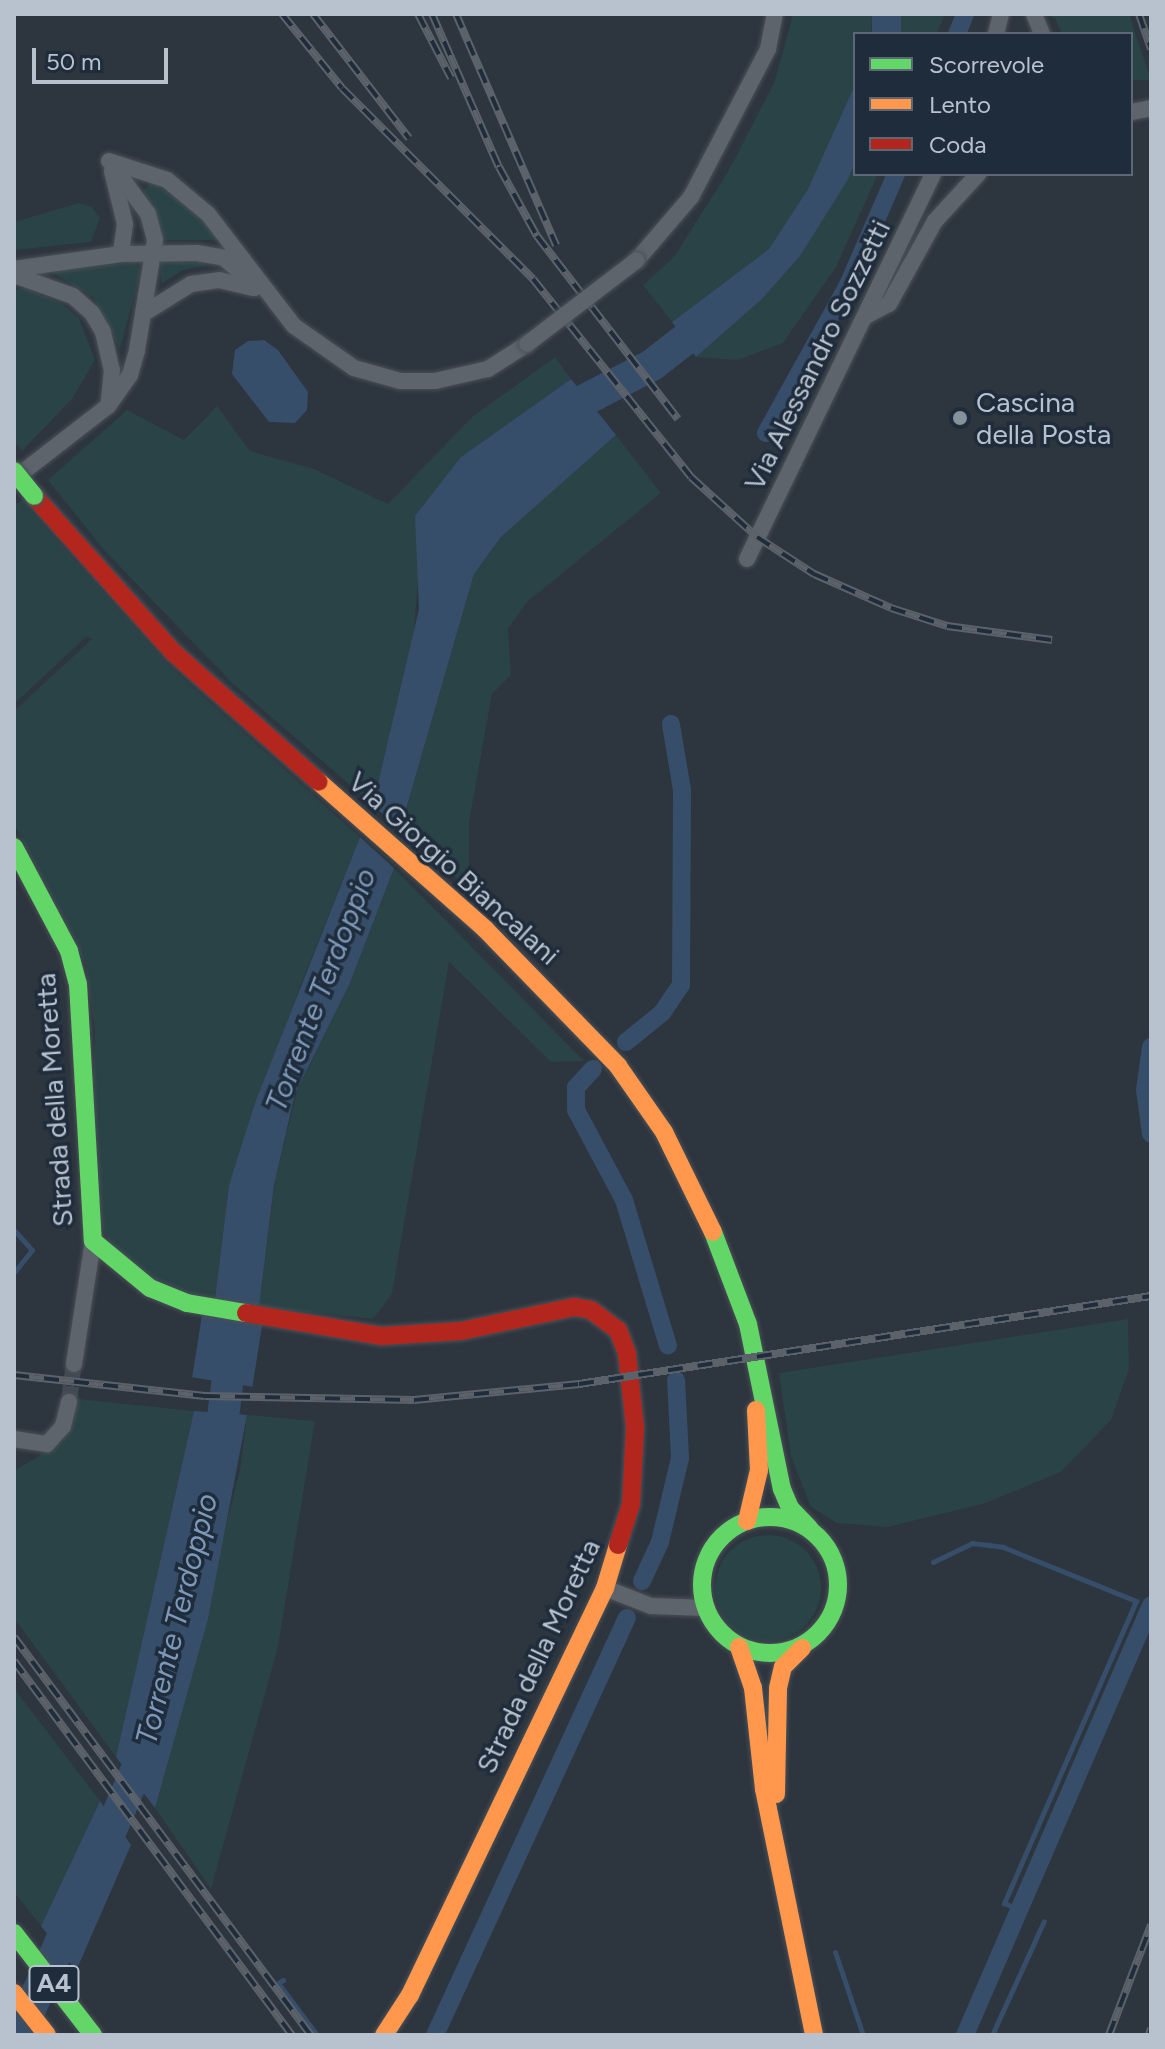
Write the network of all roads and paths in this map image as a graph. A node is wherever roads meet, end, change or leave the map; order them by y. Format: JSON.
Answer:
{"nodes":[{"id":1,"x":775,"y":14,"type":"edge"},
{"id":2,"x":109,"y":161,"type":"junction"},
{"id":3,"x":932,"y":176,"type":"edge"},
{"id":4,"x":976,"y":176,"type":"edge"},
{"id":5,"x":153,"y":253,"type":"junction"},
{"id":6,"x":121,"y":254,"type":"junction"},
{"id":7,"x":14,"y":272,"type":"edge"},
{"id":8,"x":267,"y":293,"type":"junction"},
{"id":9,"x":146,"y":312,"type":"junction"},
{"id":10,"x":866,"y":316,"type":"junction"},
{"id":11,"x":108,"y":406,"type":"junction"},
{"id":12,"x":14,"y":471,"type":"edge"},
{"id":13,"x":14,"y":479,"type":"edge"},
{"id":14,"x":747,"y":559,"type":"dead end"},
{"id":15,"x":14,"y":847,"type":"edge"},
{"id":16,"x":93,"y":1241,"type":"junction"},
{"id":17,"x":74,"y":1364,"type":"tunnel mouth"},
{"id":18,"x":757,"y":1371,"type":"junction"},
{"id":19,"x":69,"y":1402,"type":"tunnel mouth"},
{"id":20,"x":14,"y":1439,"type":"edge"},
{"id":21,"x":747,"y":1521,"type":"junction"},
{"id":22,"x":809,"y":1528,"type":"junction"},
{"id":23,"x":605,"y":1588,"type":"junction"},
{"id":24,"x":705,"y":1608,"type":"junction"},
{"id":25,"x":805,"y":1645,"type":"junction"},
{"id":26,"x":739,"y":1647,"type":"junction"},
{"id":27,"x":776,"y":1836,"type":"junction"},
{"id":28,"x":14,"y":1933,"type":"edge"},
{"id":29,"x":14,"y":1993,"type":"edge"},
{"id":30,"x":47,"y":2035,"type":"edge"},
{"id":31,"x":93,"y":2035,"type":"edge"},
{"id":32,"x":384,"y":2035,"type":"edge"},
{"id":33,"x":814,"y":2035,"type":"edge"}],
"edges":[{"from":1,"to":8,"type":"street","bridge":true},
{"from":2,"to":5,"type":"street"},
{"from":2,"to":6,"type":"street"},
{"from":2,"to":8,"type":"street"},
{"from":3,"to":10,"type":"street","name":"Via Alessandro Sozzetti"},
{"from":4,"to":10,"type":"street"},
{"from":5,"to":6,"type":"street"},
{"from":5,"to":8,"type":"street"},
{"from":5,"to":9,"type":"street"},
{"from":6,"to":7,"type":"street"},
{"from":7,"to":11,"type":"street"},
{"from":8,"to":9,"type":"street"},
{"from":9,"to":11,"type":"street"},
{"from":10,"to":14,"type":"street","name":"Via Alessandro Sozzetti"},
{"from":11,"to":13,"type":"street"},
{"from":12,"to":18,"type":"main road","name":"Via Giorgio Biancalani","bridge":true},
{"from":15,"to":16,"type":"main road","name":"Strada della Moretta"},
{"from":16,"to":17,"type":"street"},
{"from":16,"to":23,"type":"main road","name":"Strada della Moretta"},
{"from":18,"to":21,"type":"main road"},
{"from":18,"to":22,"type":"main road"},
{"from":19,"to":20,"type":"street"},
{"from":21,"to":22,"type":"main road"},
{"from":21,"to":24,"type":"main road"},
{"from":22,"to":25,"type":"main road"},
{"from":23,"to":24,"type":"street"},
{"from":23,"to":32,"type":"main road","name":"Strada della Moretta"},
{"from":24,"to":26,"type":"main road"},
{"from":25,"to":26,"type":"main road"},
{"from":25,"to":27,"type":"main road"},
{"from":26,"to":27,"type":"main road"},
{"from":27,"to":33,"type":"main road"},
{"from":28,"to":31,"type":"main road","number":"A4"},
{"from":29,"to":30,"type":"main road","number":"A4"}]}
